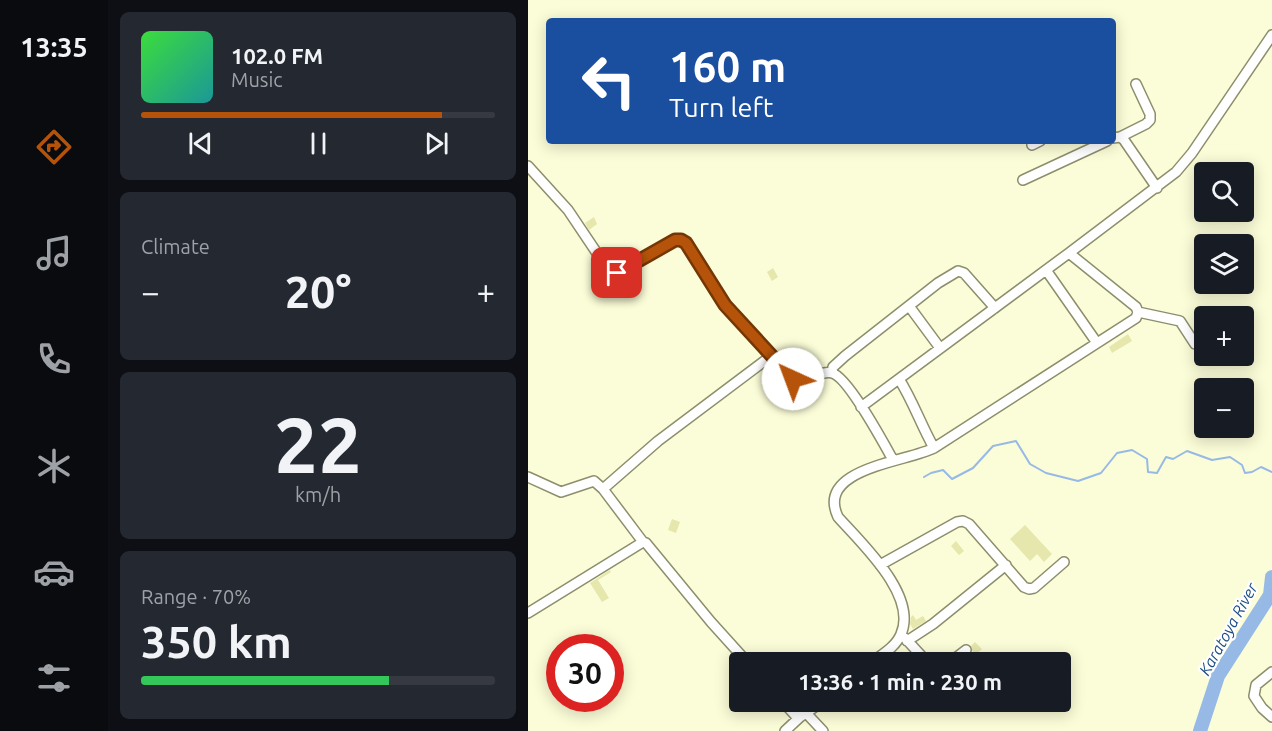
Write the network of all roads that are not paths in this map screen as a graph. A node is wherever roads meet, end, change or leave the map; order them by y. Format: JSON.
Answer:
{"nodes":[{"id":1,"x":1272,"y":35,"type":"edge"},
{"id":2,"x":1136,"y":84,"type":"dead end"},
{"id":3,"x":1116,"y":138,"type":"edge"},
{"id":4,"x":1099,"y":144,"type":"edge"},
{"id":5,"x":528,"y":166,"type":"edge"},
{"id":6,"x":1023,"y":180,"type":"dead end"},
{"id":7,"x":1157,"y":188,"type":"junction"},
{"id":8,"x":1069,"y":253,"type":"junction"},
{"id":9,"x":1046,"y":270,"type":"junction"},
{"id":10,"x":909,"y":306,"type":"junction"},
{"id":11,"x":994,"y":308,"type":"junction"},
{"id":12,"x":1138,"y":312,"type":"junction"},
{"id":13,"x":1194,"y":342,"type":"edge"},
{"id":14,"x":1096,"y":343,"type":"junction"},
{"id":15,"x":940,"y":348,"type":"junction"},
{"id":16,"x":771,"y":356,"type":"junction"},
{"id":17,"x":832,"y":373,"type":"junction"},
{"id":18,"x":899,"y":379,"type":"junction"},
{"id":19,"x":861,"y":407,"type":"junction"},
{"id":20,"x":934,"y":448,"type":"junction"},
{"id":21,"x":893,"y":460,"type":"junction"},
{"id":22,"x":528,"y":477,"type":"edge"},
{"id":23,"x":603,"y":489,"type":"junction"},
{"id":24,"x":643,"y":542,"type":"junction"},
{"id":25,"x":1064,"y":562,"type":"dead end"},
{"id":26,"x":880,"y":565,"type":"junction"},
{"id":27,"x":1005,"y":566,"type":"junction"},
{"id":28,"x":528,"y":613,"type":"edge"},
{"id":29,"x":904,"y":638,"type":"junction"},
{"id":30,"x":966,"y":650,"type":"dead end"},
{"id":31,"x":738,"y":652,"type":"edge"},
{"id":32,"x":885,"y":652,"type":"edge"},
{"id":33,"x":917,"y":652,"type":"edge"},
{"id":34,"x":963,"y":652,"type":"edge"},
{"id":35,"x":1272,"y":672,"type":"edge"},
{"id":36,"x":792,"y":712,"type":"edge"},
{"id":37,"x":808,"y":712,"type":"edge"},
{"id":38,"x":803,"y":716,"type":"junction"},
{"id":39,"x":1272,"y":717,"type":"edge"},
{"id":40,"x":785,"y":731,"type":"edge"},
{"id":41,"x":824,"y":731,"type":"edge"}],
"edges":[{"from":1,"to":7,"type":"street"},
{"from":2,"to":3,"type":"street"},
{"from":3,"to":7,"type":"street"},
{"from":4,"to":6,"type":"street"},
{"from":5,"to":16,"type":"street"},
{"from":7,"to":8,"type":"street"},
{"from":8,"to":9,"type":"street"},
{"from":8,"to":12,"type":"street"},
{"from":9,"to":11,"type":"street"},
{"from":9,"to":14,"type":"street"},
{"from":10,"to":11,"type":"street"},
{"from":10,"to":15,"type":"street"},
{"from":10,"to":17,"type":"street"},
{"from":11,"to":15,"type":"street"},
{"from":12,"to":13,"type":"street"},
{"from":12,"to":14,"type":"street"},
{"from":14,"to":20,"type":"street"},
{"from":15,"to":18,"type":"street"},
{"from":16,"to":17,"type":"street"},
{"from":16,"to":23,"type":"street"},
{"from":17,"to":19,"type":"street"},
{"from":18,"to":19,"type":"street"},
{"from":18,"to":20,"type":"street"},
{"from":19,"to":21,"type":"street"},
{"from":20,"to":21,"type":"street"},
{"from":21,"to":26,"type":"street"},
{"from":22,"to":23,"type":"street"},
{"from":23,"to":24,"type":"street"},
{"from":24,"to":28,"type":"street"},
{"from":24,"to":31,"type":"street"},
{"from":25,"to":27,"type":"street"},
{"from":26,"to":27,"type":"street"},
{"from":26,"to":29,"type":"street"},
{"from":27,"to":29,"type":"street"},
{"from":29,"to":32,"type":"street"},
{"from":29,"to":33,"type":"street"},
{"from":30,"to":34,"type":"street"},
{"from":35,"to":39,"type":"street"},
{"from":36,"to":38,"type":"street"},
{"from":37,"to":38,"type":"street"},
{"from":38,"to":40,"type":"street"},
{"from":38,"to":41,"type":"street"}]}
